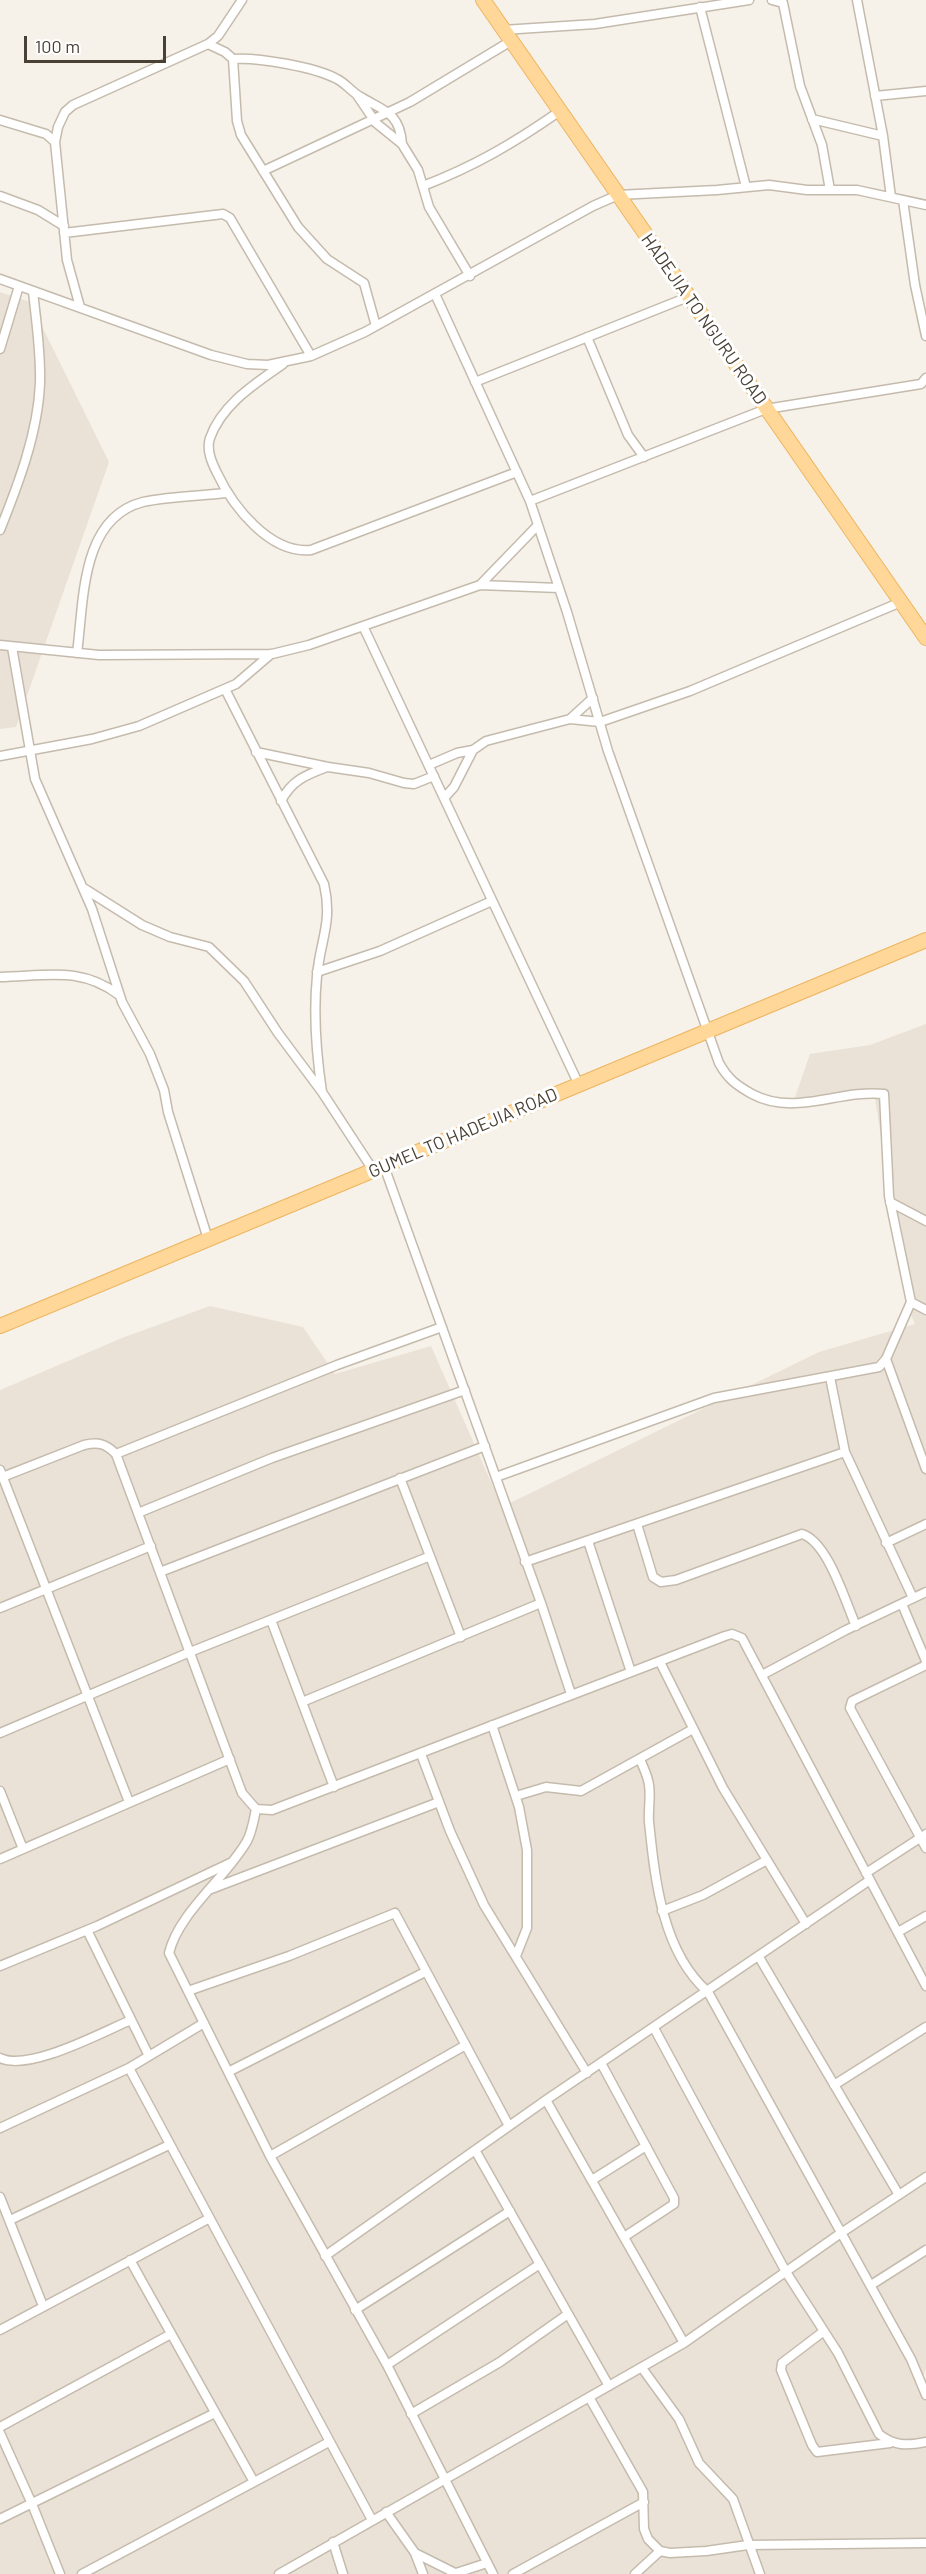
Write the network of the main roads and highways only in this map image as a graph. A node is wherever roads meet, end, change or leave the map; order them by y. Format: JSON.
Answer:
{"nodes":[{"id":1,"x":483,"y":0,"type":"edge"},
{"id":2,"x":926,"y":638,"type":"edge"},
{"id":3,"x":926,"y":940,"type":"edge"},
{"id":4,"x":0,"y":1326,"type":"edge"}],
"edges":[{"from":1,"to":2,"type":"main road","name":"HADEJIA TO NGURU ROAD"},
{"from":3,"to":4,"type":"main road","name":"GUMEL TO HADEJIA ROAD"}]}
